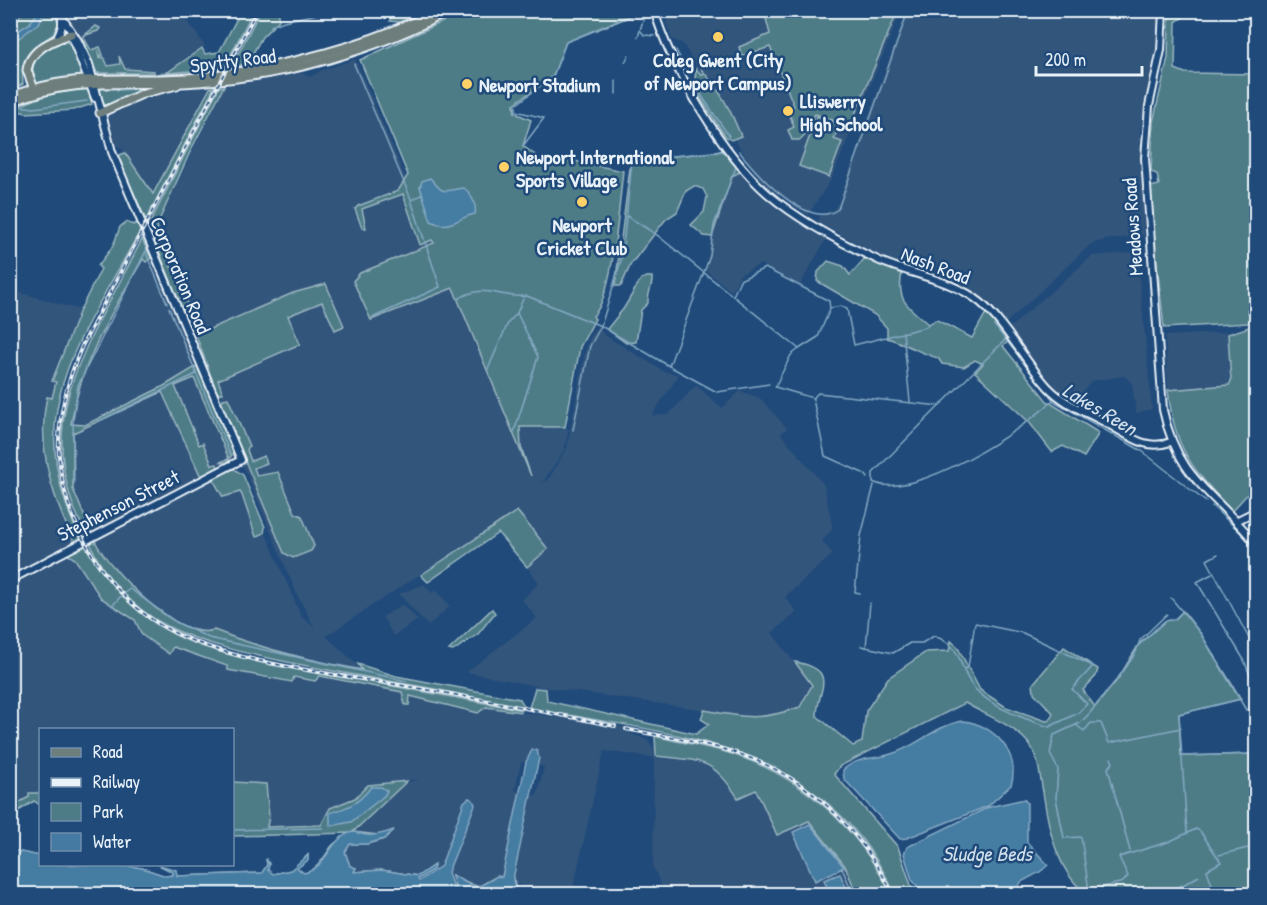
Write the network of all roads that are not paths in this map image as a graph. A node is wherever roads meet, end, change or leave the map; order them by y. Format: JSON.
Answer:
{"nodes":[{"id":1,"x":57,"y":10,"type":"edge"},
{"id":2,"x":440,"y":10,"type":"edge"},
{"id":3,"x":451,"y":10,"type":"edge"},
{"id":4,"x":654,"y":10,"type":"edge"},
{"id":5,"x":1163,"y":10,"type":"edge"},
{"id":6,"x":62,"y":18,"type":"junction"},
{"id":7,"x":71,"y":34,"type":"junction"},
{"id":8,"x":56,"y":40,"type":"junction"},
{"id":9,"x":29,"y":81,"type":"junction"},
{"id":10,"x":92,"y":81,"type":"junction"},
{"id":11,"x":182,"y":83,"type":"junction"},
{"id":12,"x":35,"y":92,"type":"junction"},
{"id":13,"x":14,"y":95,"type":"edge"},
{"id":14,"x":10,"y":104,"type":"edge"},
{"id":15,"x":100,"y":113,"type":"junction"},
{"id":16,"x":1171,"y":442,"type":"junction"},
{"id":17,"x":241,"y":460,"type":"joint"},
{"id":18,"x":1257,"y":511,"type":"edge"},
{"id":19,"x":1236,"y":522,"type":"junction"},
{"id":20,"x":1257,"y":544,"type":"edge"},
{"id":21,"x":10,"y":580,"type":"edge"}],
"edges":[{"from":1,"to":6,"type":"street","name":"Corporation Road"},
{"from":2,"to":10,"type":"main road","name":"Spytty Road"},
{"from":3,"to":11,"type":"main road","name":"Spytty Road"},
{"from":4,"to":16,"type":"street","name":"Nash Road"},
{"from":5,"to":16,"type":"street","name":"Meadows Road"},
{"from":6,"to":7,"type":"street","name":"Corporation Road"},
{"from":6,"to":8,"type":"street"},
{"from":7,"to":8,"type":"main road"},
{"from":7,"to":10,"type":"street","name":"Corporation Road"},
{"from":8,"to":9,"type":"main road"},
{"from":9,"to":12,"type":"main road"},
{"from":9,"to":13,"type":"main road"},
{"from":10,"to":11,"type":"main road","name":"Spytty Road"},
{"from":10,"to":12,"type":"main road","name":"Spytty Road"},
{"from":10,"to":12,"type":"main road","name":"Spytty Road"},
{"from":10,"to":15,"type":"street","name":"Corporation Road"},
{"from":11,"to":15,"type":"main road"},
{"from":12,"to":13,"type":"main road"},
{"from":12,"to":14,"type":"main road","name":"Spytty Road"},
{"from":15,"to":17,"type":"street","name":"Corporation Road"},
{"from":16,"to":19,"type":"street"},
{"from":17,"to":21,"type":"street","name":"Stephenson Street"},
{"from":18,"to":19,"type":"street"},
{"from":19,"to":20,"type":"street"}]}
